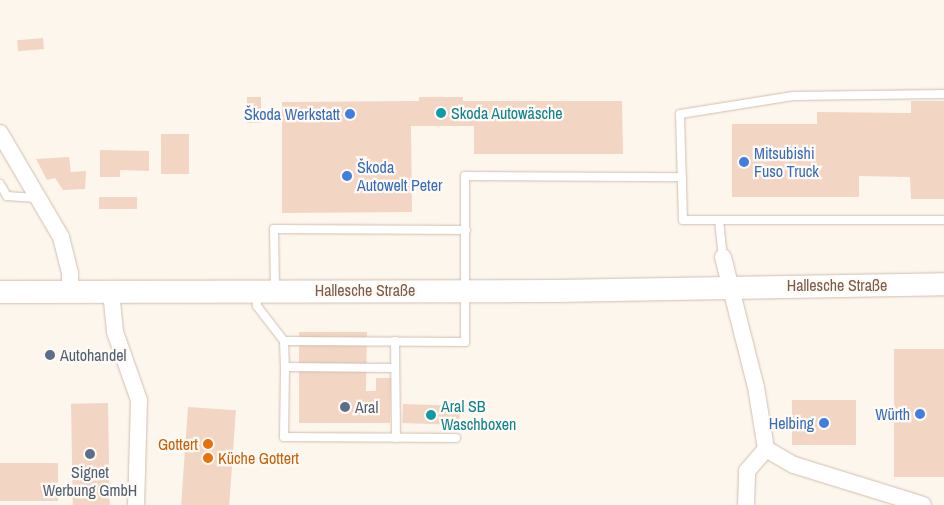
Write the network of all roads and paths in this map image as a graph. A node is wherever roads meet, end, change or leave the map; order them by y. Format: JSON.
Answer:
{"nodes":[{"id":1,"x":944,"y":94,"type":"edge"},
{"id":2,"x":0,"y":133,"type":"edge"},
{"id":3,"x":682,"y":177,"type":"junction"},
{"id":4,"x":0,"y":184,"type":"edge"},
{"id":5,"x":4,"y":198,"type":"edge"},
{"id":6,"x":38,"y":198,"type":"junction"},
{"id":7,"x":719,"y":220,"type":"junction"},
{"id":8,"x":944,"y":220,"type":"edge"},
{"id":9,"x":466,"y":230,"type":"junction"},
{"id":10,"x":723,"y":257,"type":"joint"},
{"id":11,"x":944,"y":284,"type":"edge"},
{"id":12,"x":730,"y":286,"type":"junction"},
{"id":13,"x":266,"y":290,"type":"junction"},
{"id":14,"x":466,"y":290,"type":"junction"},
{"id":15,"x":70,"y":291,"type":"junction"},
{"id":16,"x":111,"y":291,"type":"junction"},
{"id":17,"x":0,"y":292,"type":"edge"},
{"id":18,"x":284,"y":341,"type":"junction"},
{"id":19,"x":395,"y":341,"type":"junction"},
{"id":20,"x":285,"y":367,"type":"junction"},
{"id":21,"x":395,"y":368,"type":"junction"},
{"id":22,"x":396,"y":438,"type":"junction"},
{"id":23,"x":456,"y":438,"type":"dead end"},
{"id":24,"x":766,"y":449,"type":"junction"},
{"id":25,"x":136,"y":505,"type":"edge"},
{"id":26,"x":746,"y":505,"type":"edge"},
{"id":27,"x":923,"y":505,"type":"edge"}],
"edges":[{"from":1,"to":3,"type":"lane"},
{"from":2,"to":6,"type":"street"},
{"from":3,"to":7,"type":"lane"},
{"from":3,"to":9,"type":"lane"},
{"from":4,"to":5,"type":"lane"},
{"from":5,"to":6,"type":"lane"},
{"from":6,"to":15,"type":"street"},
{"from":7,"to":8,"type":"lane"},
{"from":7,"to":10,"type":"lane"},
{"from":9,"to":13,"type":"lane"},
{"from":9,"to":14,"type":"lane"},
{"from":10,"to":12,"type":"street"},
{"from":11,"to":12,"type":"main road","name":"Hallesche Straße"},
{"from":12,"to":14,"type":"main road","name":"Hallesche Straße"},
{"from":12,"to":24,"type":"street"},
{"from":13,"to":14,"type":"main road","name":"Hallesche Straße"},
{"from":13,"to":16,"type":"main road","name":"Hallesche Straße"},
{"from":13,"to":18,"type":"lane"},
{"from":14,"to":19,"type":"lane"},
{"from":15,"to":16,"type":"main road","name":"Hallesche Straße"},
{"from":15,"to":17,"type":"main road","name":"Hallesche Straße"},
{"from":16,"to":25,"type":"street"},
{"from":18,"to":19,"type":"lane"},
{"from":18,"to":20,"type":"lane"},
{"from":19,"to":21,"type":"lane"},
{"from":20,"to":21,"type":"lane"},
{"from":20,"to":22,"type":"lane"},
{"from":21,"to":22,"type":"lane"},
{"from":22,"to":23,"type":"lane"},
{"from":24,"to":26,"type":"street"},
{"from":24,"to":27,"type":"street"}]}
